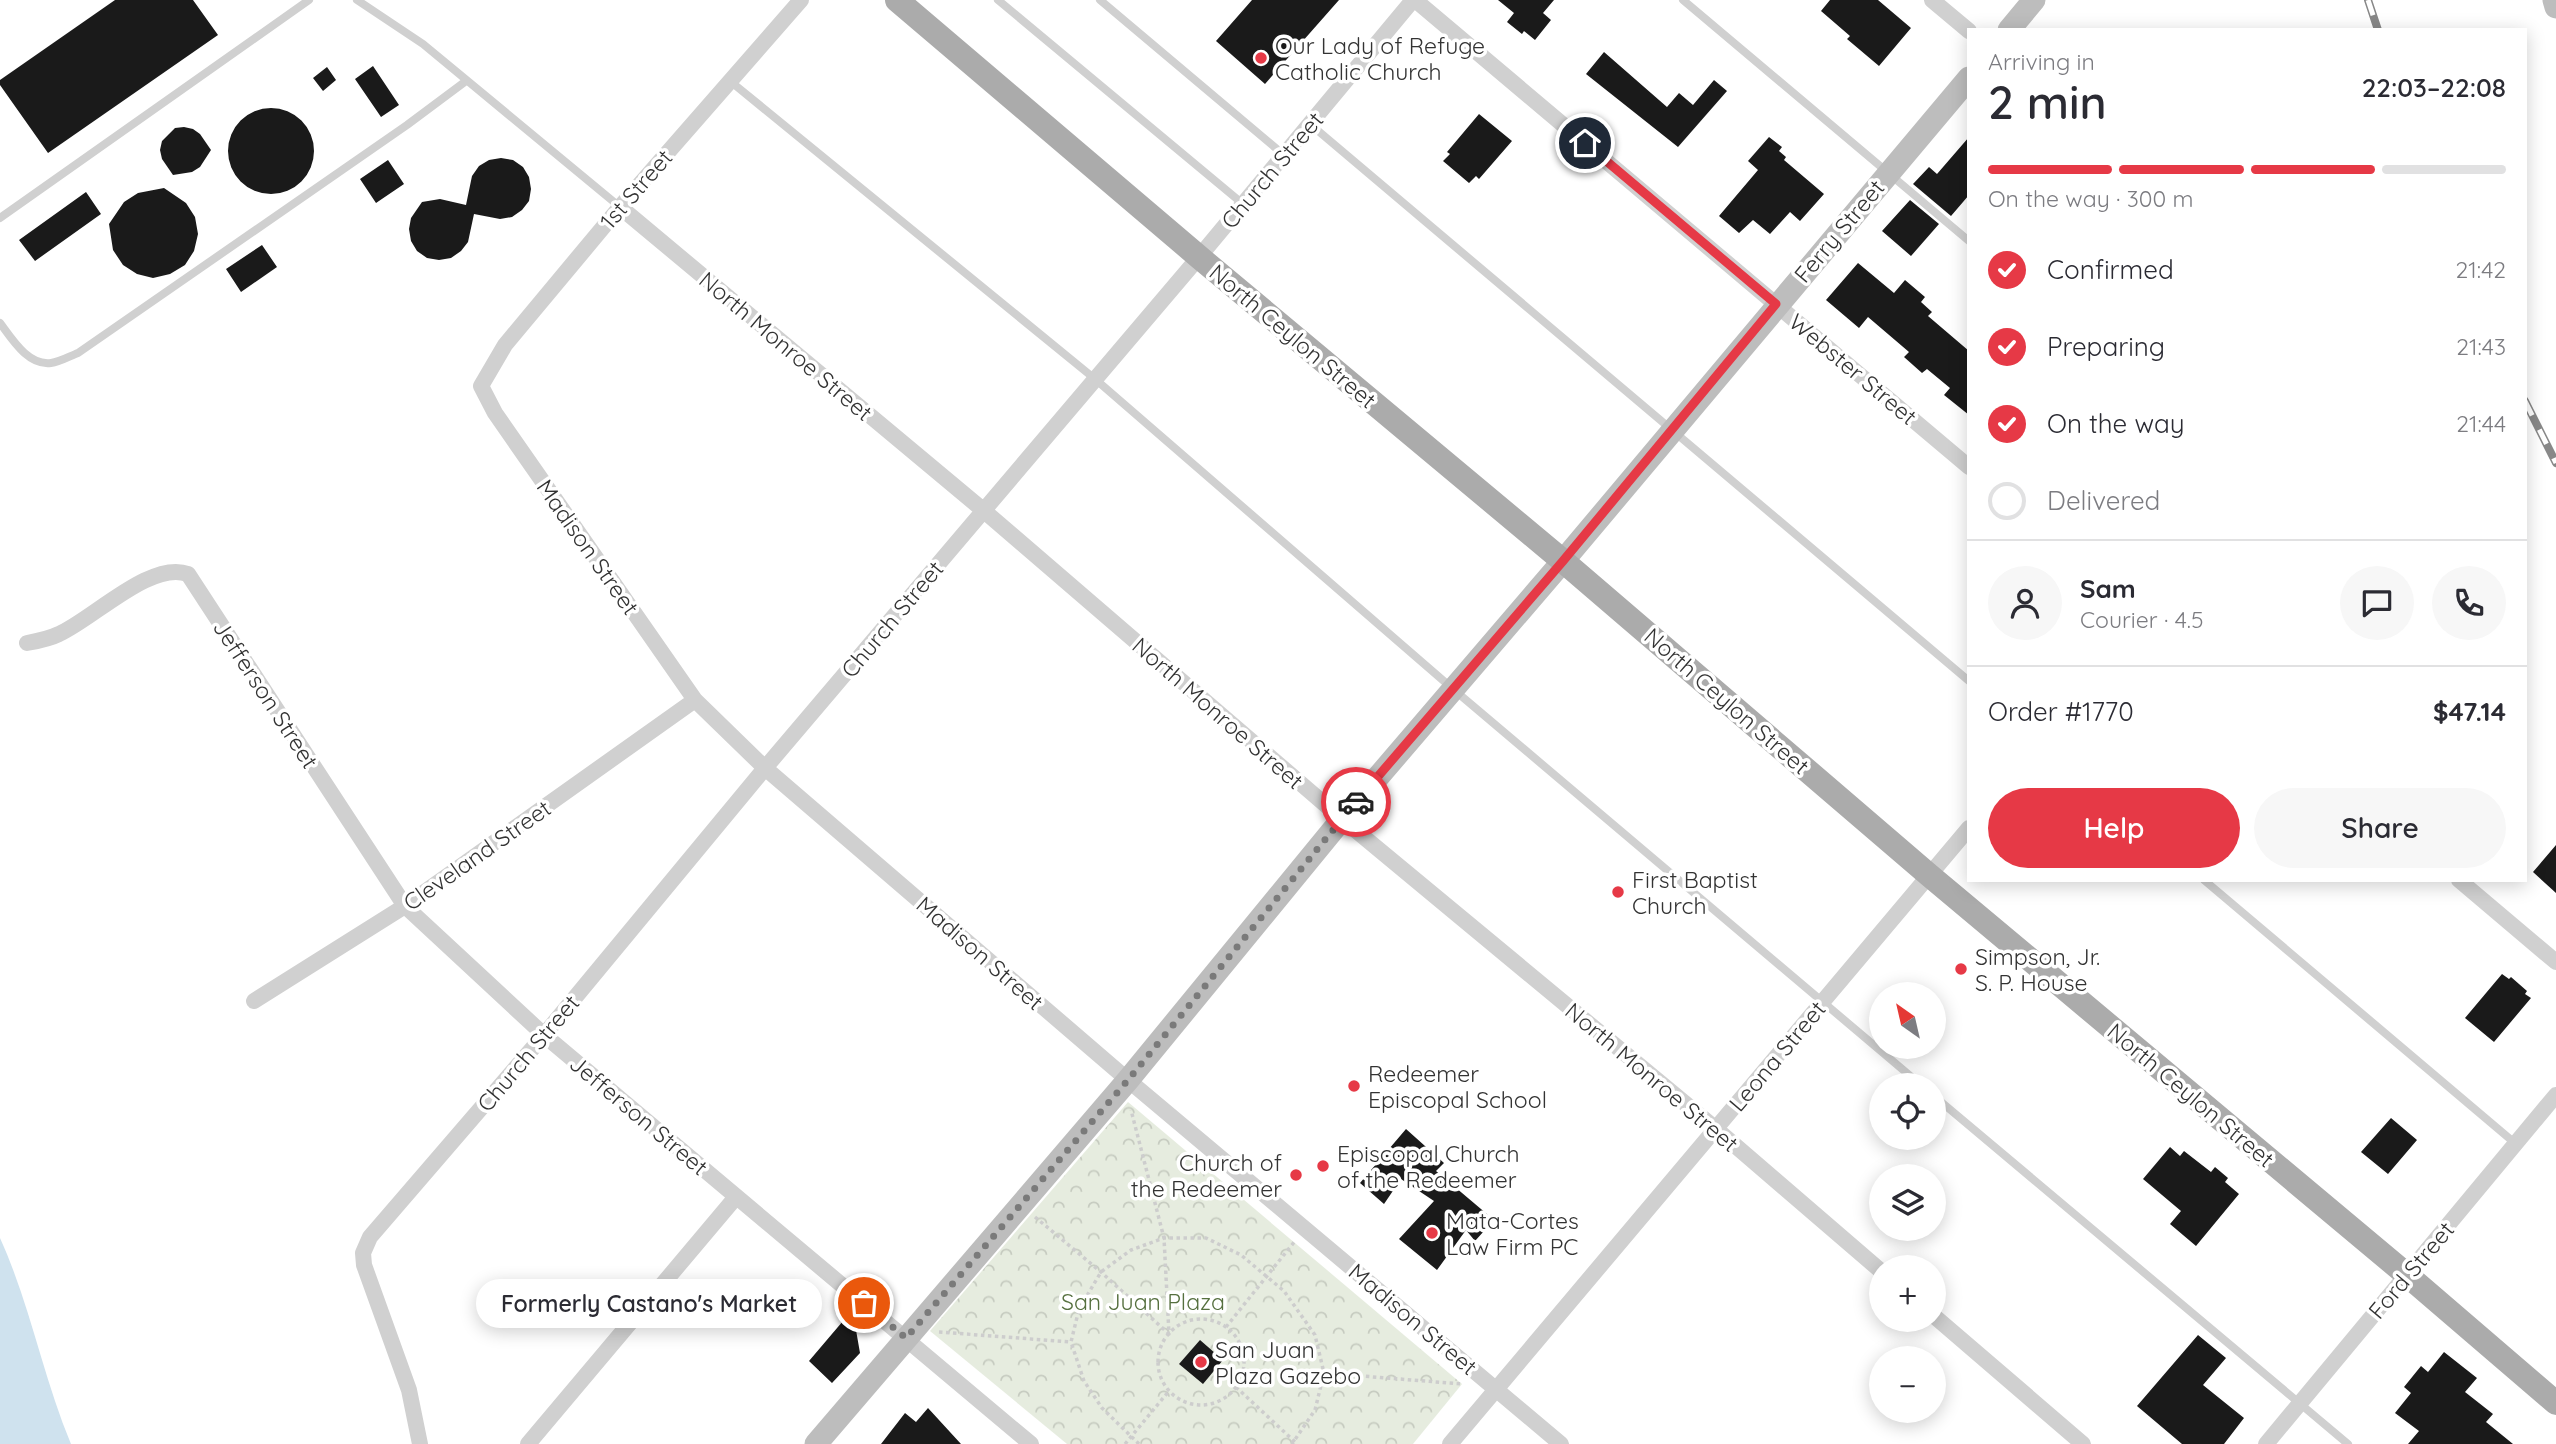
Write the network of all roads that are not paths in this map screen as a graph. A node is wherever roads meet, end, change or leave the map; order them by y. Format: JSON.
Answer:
{"nodes":[{"id":1,"x":309,"y":0,"type":"edge"},
{"id":2,"x":357,"y":0,"type":"edge"},
{"id":3,"x":802,"y":0,"type":"edge"},
{"id":4,"x":897,"y":0,"type":"edge"},
{"id":5,"x":998,"y":0,"type":"edge"},
{"id":6,"x":1100,"y":0,"type":"edge"},
{"id":7,"x":1414,"y":0,"type":"edge"},
{"id":8,"x":1683,"y":0,"type":"edge"},
{"id":9,"x":1932,"y":0,"type":"edge"},
{"id":10,"x":2034,"y":0,"type":"edge"},
{"id":11,"x":2554,"y":0,"type":"edge"},
{"id":12,"x":2556,"y":7,"type":"edge"},
{"id":13,"x":2011,"y":28,"type":"edge"},
{"id":14,"x":1967,"y":29,"type":"edge"},
{"id":15,"x":1967,"y":80,"type":"edge"},
{"id":16,"x":466,"y":81,"type":"junction"},
{"id":17,"x":730,"y":81,"type":"junction"},
{"id":18,"x":1310,"y":124,"type":"junction"},
{"id":19,"x":1284,"y":155,"type":"junction"},
{"id":20,"x":1888,"y":172,"type":"junction"},
{"id":21,"x":1243,"y":204,"type":"junction"},
{"id":22,"x":620,"y":207,"type":"junction"},
{"id":23,"x":0,"y":218,"type":"edge"},
{"id":24,"x":1967,"y":239,"type":"edge"},
{"id":25,"x":1199,"y":257,"type":"junction"},
{"id":26,"x":1776,"y":304,"type":"junction"},
{"id":27,"x":0,"y":323,"type":"edge"},
{"id":28,"x":1095,"y":379,"type":"junction"},
{"id":29,"x":481,"y":386,"type":"joint"},
{"id":30,"x":1672,"y":430,"type":"junction"},
{"id":31,"x":1967,"y":465,"type":"edge"},
{"id":32,"x":983,"y":510,"type":"junction"},
{"id":33,"x":1563,"y":561,"type":"junction"},
{"id":34,"x":27,"y":643,"type":"dead end"},
{"id":35,"x":1967,"y":679,"type":"edge"},
{"id":36,"x":1453,"y":689,"type":"junction"},
{"id":37,"x":695,"y":700,"type":"junction"},
{"id":38,"x":765,"y":768,"type":"junction"},
{"id":39,"x":1342,"y":819,"type":"junction"},
{"id":40,"x":1967,"y":830,"type":"edge"},
{"id":41,"x":1929,"y":875,"type":"junction"},
{"id":42,"x":2206,"y":882,"type":"edge"},
{"id":43,"x":2461,"y":882,"type":"edge"},
{"id":44,"x":405,"y":906,"type":"junction"},
{"id":45,"x":2556,"y":962,"type":"edge"},
{"id":46,"x":254,"y":1001,"type":"dead end"},
{"id":47,"x":1822,"y":1002,"type":"junction"},
{"id":48,"x":544,"y":1035,"type":"junction"},
{"id":49,"x":1907,"y":1073,"type":"edge"},
{"id":50,"x":1128,"y":1091,"type":"junction"},
{"id":51,"x":2556,"y":1095,"type":"edge"},
{"id":52,"x":1946,"y":1106,"type":"edge"},
{"id":53,"x":1716,"y":1129,"type":"junction"},
{"id":54,"x":2516,"y":1144,"type":"junction"},
{"id":55,"x":736,"y":1197,"type":"junction"},
{"id":56,"x":1869,"y":1261,"type":"edge"},
{"id":57,"x":2407,"y":1275,"type":"junction"},
{"id":58,"x":1946,"y":1326,"type":"edge"},
{"id":59,"x":906,"y":1338,"type":"junction"},
{"id":60,"x":1497,"y":1389,"type":"junction"},
{"id":61,"x":2300,"y":1403,"type":"junction"},
{"id":62,"x":2556,"y":1403,"type":"edge"},
{"id":63,"x":420,"y":1444,"type":"edge"},
{"id":64,"x":528,"y":1444,"type":"edge"},
{"id":65,"x":816,"y":1444,"type":"edge"},
{"id":66,"x":1031,"y":1444,"type":"edge"},
{"id":67,"x":1450,"y":1444,"type":"edge"},
{"id":68,"x":1561,"y":1444,"type":"edge"},
{"id":69,"x":2083,"y":1444,"type":"edge"},
{"id":70,"x":2266,"y":1444,"type":"edge"},
{"id":71,"x":2348,"y":1444,"type":"edge"}],
"edges":[{"from":1,"to":23,"type":"lane"},
{"from":2,"to":16,"type":"lane"},
{"from":3,"to":17,"type":"street","name":"1st Street"},
{"from":4,"to":25,"type":"main road","name":"North Ceylon Street"},
{"from":5,"to":21,"type":"lane"},
{"from":6,"to":19,"type":"lane"},
{"from":7,"to":18,"type":"street","name":"Church Street"},
{"from":7,"to":26,"type":"street","name":"Webster Street"},
{"from":8,"to":20,"type":"lane"},
{"from":9,"to":14,"type":"street"},
{"from":10,"to":13,"type":"street"},
{"from":11,"to":12,"type":"street"},
{"from":15,"to":20,"type":"street","name":"Ferry Street"},
{"from":16,"to":22,"type":"lane"},
{"from":16,"to":27,"type":"lane"},
{"from":17,"to":22,"type":"street","name":"1st Street"},
{"from":17,"to":28,"type":"lane"},
{"from":18,"to":19,"type":"street","name":"Church Street"},
{"from":18,"to":30,"type":"lane"},
{"from":19,"to":21,"type":"street","name":"Church Street"},
{"from":20,"to":24,"type":"lane"},
{"from":20,"to":26,"type":"street","name":"Ferry Street"},
{"from":21,"to":25,"type":"street","name":"Church Street"},
{"from":22,"to":29,"type":"street","name":"1st Street"},
{"from":22,"to":32,"type":"street","name":"North Monroe Street"},
{"from":25,"to":28,"type":"street","name":"Church Street"},
{"from":25,"to":33,"type":"main road","name":"North Ceylon Street"},
{"from":26,"to":30,"type":"street","name":"Ferry Street"},
{"from":26,"to":31,"type":"street","name":"Webster Street"},
{"from":28,"to":32,"type":"street","name":"Church Street"},
{"from":28,"to":36,"type":"lane"},
{"from":29,"to":37,"type":"street","name":"Madison Street"},
{"from":30,"to":33,"type":"street","name":"Ferry Street"},
{"from":30,"to":35,"type":"lane"},
{"from":32,"to":38,"type":"street","name":"Church Street"},
{"from":32,"to":39,"type":"street","name":"North Monroe Street"},
{"from":33,"to":36,"type":"street","name":"Ferry Street"},
{"from":33,"to":41,"type":"main road","name":"North Ceylon Street"},
{"from":34,"to":44,"type":"street","name":"Jefferson Street"},
{"from":36,"to":39,"type":"street","name":"Ferry Street"},
{"from":36,"to":47,"type":"lane"},
{"from":37,"to":38,"type":"street","name":"Madison Street"},
{"from":37,"to":44,"type":"street","name":"Cleveland Street"},
{"from":38,"to":48,"type":"street","name":"Church Street"},
{"from":38,"to":50,"type":"street","name":"Madison Street"},
{"from":39,"to":50,"type":"street","name":"Ferry Street"},
{"from":39,"to":53,"type":"street","name":"North Monroe Street"},
{"from":40,"to":41,"type":"street","name":"Leona Street"},
{"from":41,"to":47,"type":"street","name":"Leona Street"},
{"from":41,"to":57,"type":"main road","name":"North Ceylon Street"},
{"from":42,"to":54,"type":"lane"},
{"from":43,"to":45,"type":"street"},
{"from":44,"to":46,"type":"street","name":"Cleveland Street"},
{"from":44,"to":48,"type":"street","name":"Jefferson Street"},
{"from":47,"to":49,"type":"lane"},
{"from":47,"to":53,"type":"street","name":"Leona Street"},
{"from":48,"to":55,"type":"street","name":"Jefferson Street"},
{"from":48,"to":63,"type":"street","name":"Church Street"},
{"from":50,"to":59,"type":"street","name":"Ferry Street"},
{"from":50,"to":60,"type":"street","name":"Madison Street"},
{"from":51,"to":54,"type":"street","name":"Ford Street"},
{"from":52,"to":61,"type":"lane"},
{"from":53,"to":56,"type":"street","name":"North Monroe Street"},
{"from":53,"to":60,"type":"street","name":"Leona Street"},
{"from":54,"to":57,"type":"street","name":"Ford Street"},
{"from":55,"to":59,"type":"street","name":"Jefferson Street"},
{"from":55,"to":64,"type":"street"},
{"from":57,"to":61,"type":"street","name":"Ford Street"},
{"from":57,"to":62,"type":"main road","name":"North Ceylon Street"},
{"from":58,"to":69,"type":"street"},
{"from":59,"to":65,"type":"street","name":"Ferry Street"},
{"from":59,"to":66,"type":"street","name":"Jefferson Street"},
{"from":60,"to":67,"type":"street","name":"Leona Street"},
{"from":60,"to":68,"type":"street","name":"Madison Street"},
{"from":61,"to":70,"type":"street","name":"Ford Street"},
{"from":61,"to":71,"type":"lane"}]}
